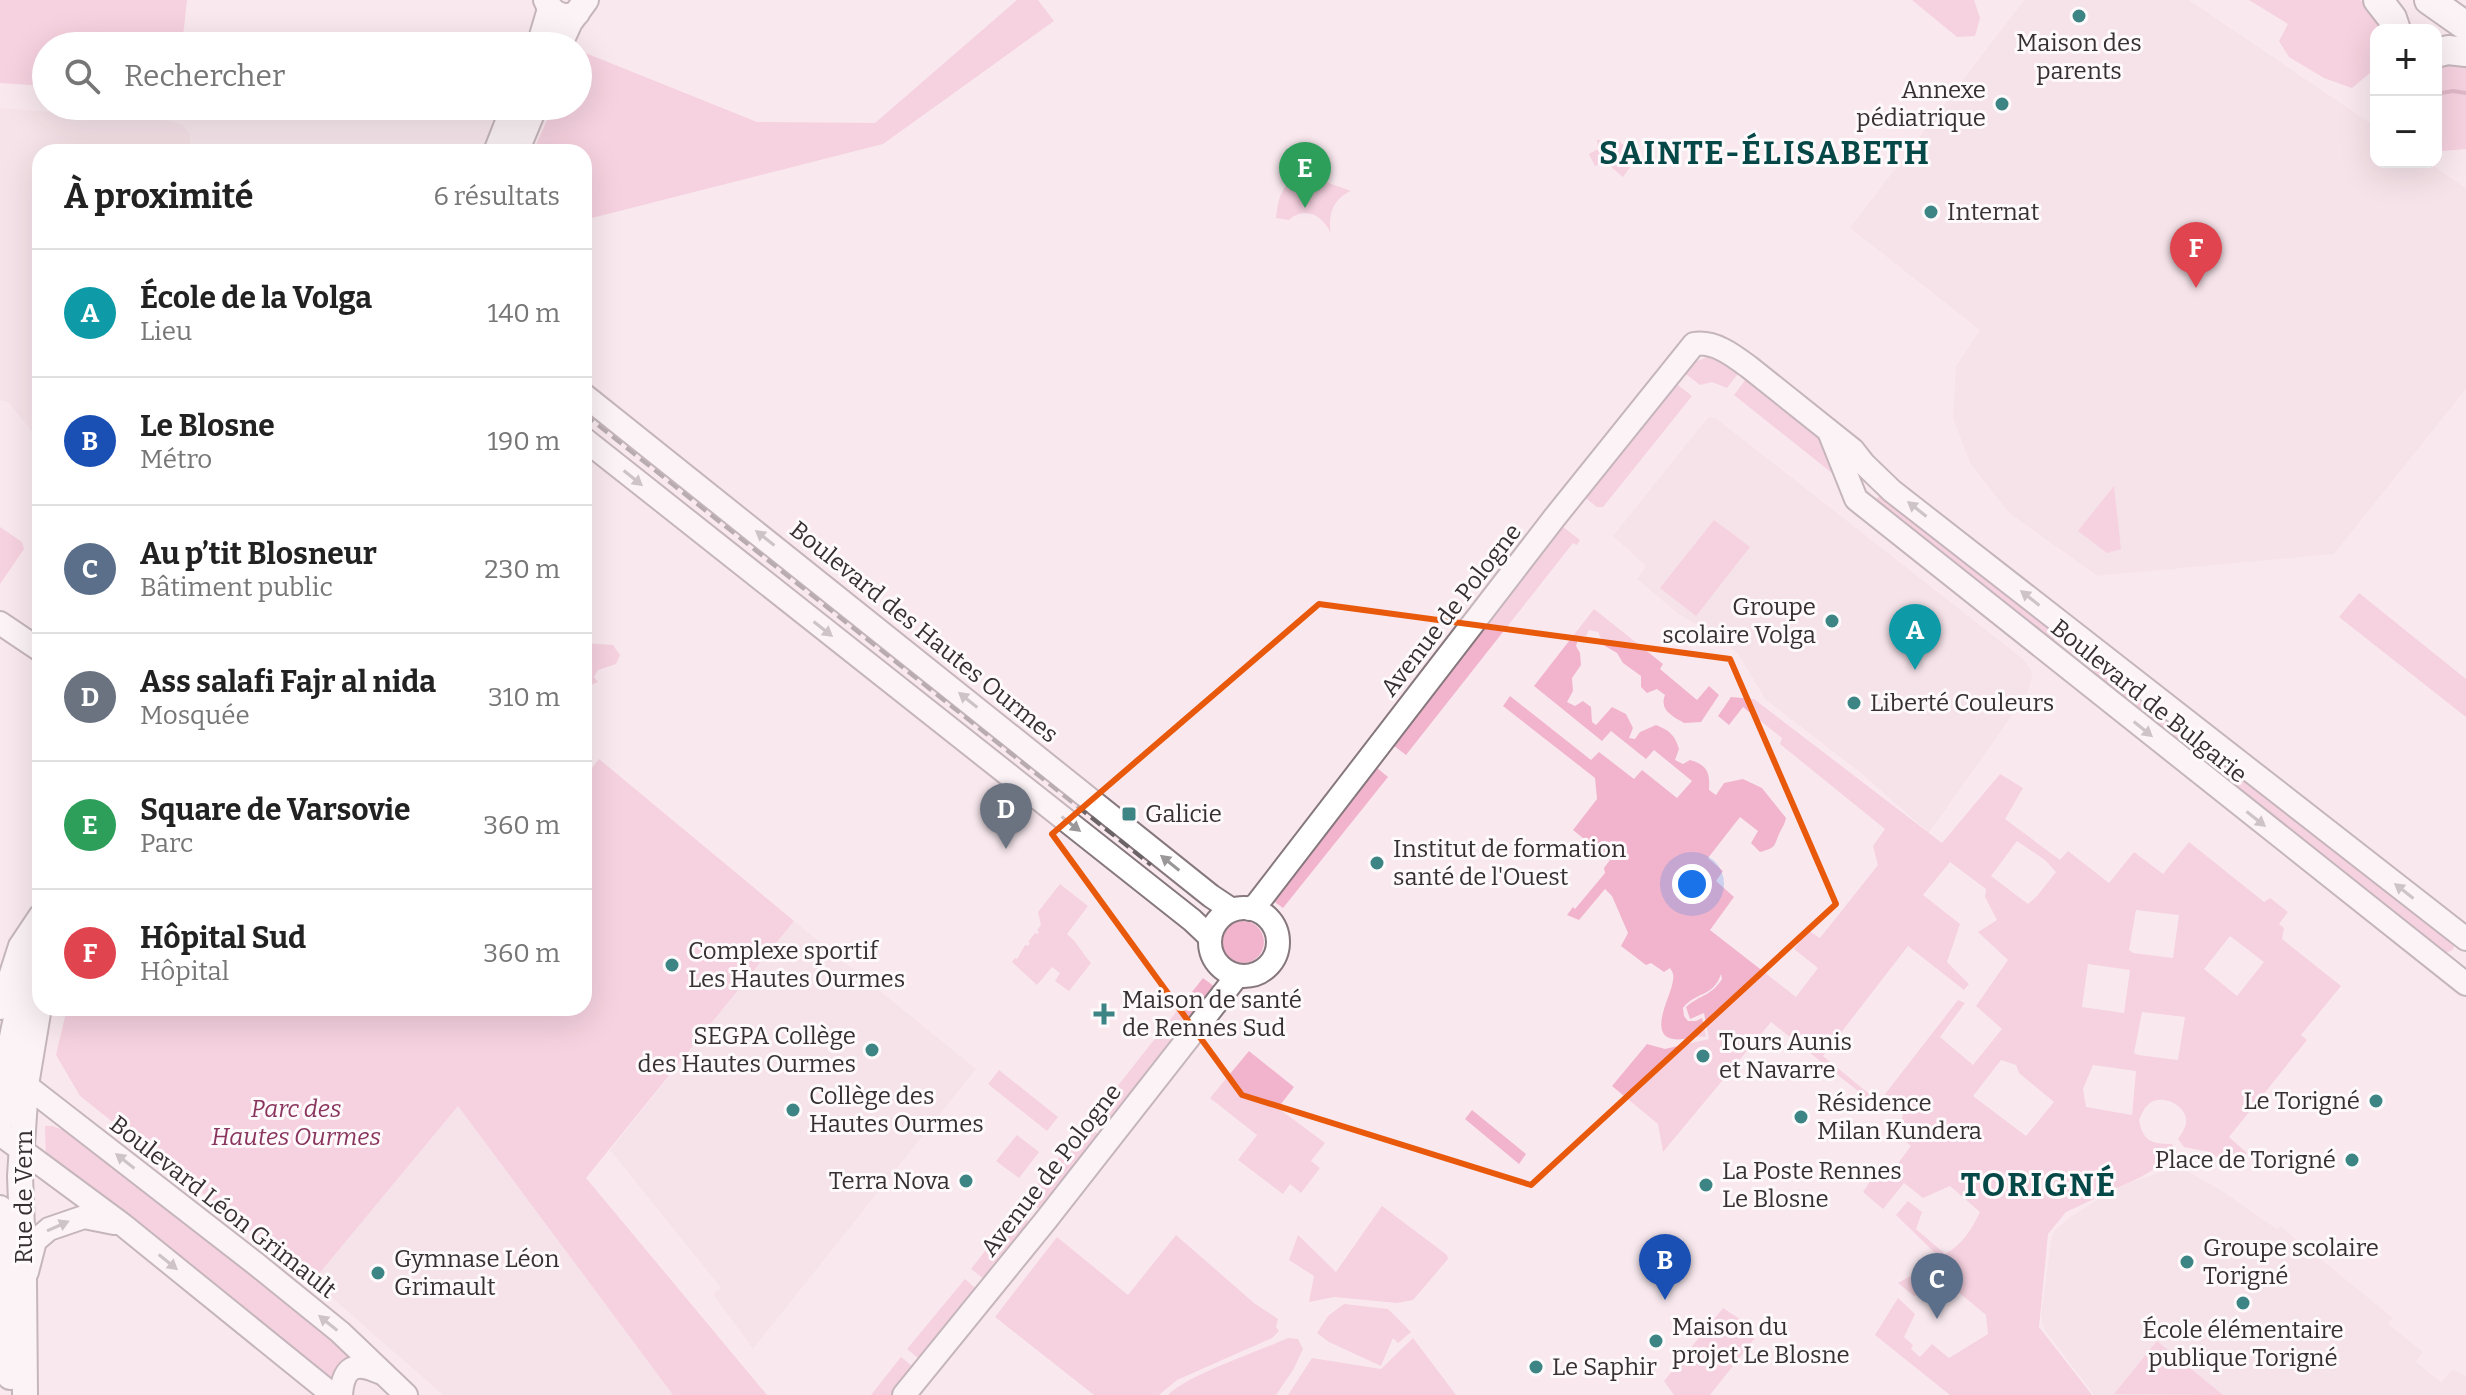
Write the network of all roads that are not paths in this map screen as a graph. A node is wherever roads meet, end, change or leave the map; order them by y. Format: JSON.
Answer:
{"nodes":[{"id":1,"x":2378,"y":0,"type":"edge"},
{"id":2,"x":2429,"y":0,"type":"edge"},
{"id":3,"x":548,"y":4,"type":"edge"},
{"id":4,"x":582,"y":6,"type":"edge"},
{"id":5,"x":2394,"y":24,"type":"edge"},
{"id":6,"x":2466,"y":26,"type":"edge"},
{"id":7,"x":542,"y":32,"type":"edge"},
{"id":8,"x":566,"y":32,"type":"edge"},
{"id":9,"x":2442,"y":52,"type":"edge"},
{"id":10,"x":2466,"y":52,"type":"edge"},
{"id":11,"x":509,"y":120,"type":"edge"},
{"id":12,"x":529,"y":120,"type":"edge"},
{"id":13,"x":499,"y":144,"type":"edge"},
{"id":14,"x":519,"y":144,"type":"edge"},
{"id":15,"x":1694,"y":344,"type":"joint"},
{"id":16,"x":592,"y":401,"type":"edge"},
{"id":17,"x":1830,"y":434,"type":"junction"},
{"id":18,"x":592,"y":445,"type":"edge"},
{"id":19,"x":0,"y":623,"type":"edge"},
{"id":20,"x":32,"y":645,"type":"edge"},
{"id":21,"x":1241,"y":910,"type":"junction"},
{"id":22,"x":32,"y":928,"type":"edge"},
{"id":23,"x":1210,"y":937,"type":"junction"},
{"id":24,"x":2466,"y":939,"type":"edge"},
{"id":25,"x":32,"y":955,"type":"edge"},
{"id":26,"x":1237,"y":976,"type":"junction"},
{"id":27,"x":2466,"y":984,"type":"edge"},
{"id":28,"x":0,"y":1008,"type":"edge"},
{"id":29,"x":38,"y":1016,"type":"edge"},
{"id":30,"x":2,"y":1080,"type":"edge"},
{"id":31,"x":26,"y":1085,"type":"junction"},
{"id":32,"x":15,"y":1132,"type":"edge"},
{"id":33,"x":0,"y":1133,"type":"edge"},
{"id":34,"x":91,"y":1135,"type":"junction"},
{"id":35,"x":0,"y":1208,"type":"edge"},
{"id":36,"x":123,"y":1225,"type":"junction"},
{"id":37,"x":24,"y":1280,"type":"junction"},
{"id":38,"x":384,"y":1375,"type":"junction"},
{"id":39,"x":13,"y":1395,"type":"edge"},
{"id":40,"x":25,"y":1395,"type":"edge"},
{"id":41,"x":333,"y":1395,"type":"edge"},
{"id":42,"x":341,"y":1395,"type":"edge"},
{"id":43,"x":406,"y":1395,"type":"edge"},
{"id":44,"x":904,"y":1395,"type":"edge"}],
"edges":[{"from":1,"to":5,"type":"highway"},
{"from":2,"to":6,"type":"highway"},
{"from":3,"to":4,"type":"main road"},
{"from":3,"to":7,"type":"main road"},
{"from":4,"to":8,"type":"main road"},
{"from":9,"to":10,"type":"highway"},
{"from":11,"to":13,"type":"main road"},
{"from":12,"to":14,"type":"main road"},
{"from":15,"to":17,"type":"street","name":"Boulevard de Bulgarie"},
{"from":15,"to":21,"type":"street","name":"Avenue de Pologne"},
{"from":21,"to":16,"type":"street","name":"Boulevard des Hautes Ourmes","one_way":true},
{"from":24,"to":17,"type":"street","name":"Boulevard de Bulgarie","one_way":true},
{"from":17,"to":27,"type":"street","name":"Boulevard de Bulgarie","one_way":true},
{"from":18,"to":23,"type":"street","one_way":true},
{"from":19,"to":20,"type":"street"},
{"from":21,"to":23,"type":"street"},
{"from":21,"to":26,"type":"street"},
{"from":22,"to":28,"type":"street"},
{"from":23,"to":26,"type":"street"},
{"from":25,"to":30,"type":"main road","name":"Rue de Vern"},
{"from":26,"to":44,"type":"street","name":"Avenue de Pologne"},
{"from":29,"to":31,"type":"main road","name":"Rue de Vern"},
{"from":30,"to":31,"type":"street","name":"Boulevard Léon Grimault"},
{"from":30,"to":32,"type":"main road","name":"Rue de Vern"},
{"from":31,"to":32,"type":"main road","name":"Rue de Vern"},
{"from":31,"to":34,"type":"street","name":"Boulevard Léon Grimault"},
{"from":32,"to":33,"type":"street"},
{"from":32,"to":34,"type":"street"},
{"from":32,"to":36,"type":"street"},
{"from":32,"to":37,"type":"main road","name":"Rue de Vern"},
{"from":38,"to":34,"type":"street","name":"Boulevard Léon Grimault","one_way":true},
{"from":35,"to":39,"type":"main road","name":"Rue de Vern"},
{"from":37,"to":36,"type":"street","one_way":true},
{"from":36,"to":41,"type":"street","one_way":true},
{"from":37,"to":40,"type":"main road","name":"Rue de Vern"},
{"from":38,"to":42,"type":"street"},
{"from":38,"to":43,"type":"street","name":"Boulevard Léon Grimault"}]}
